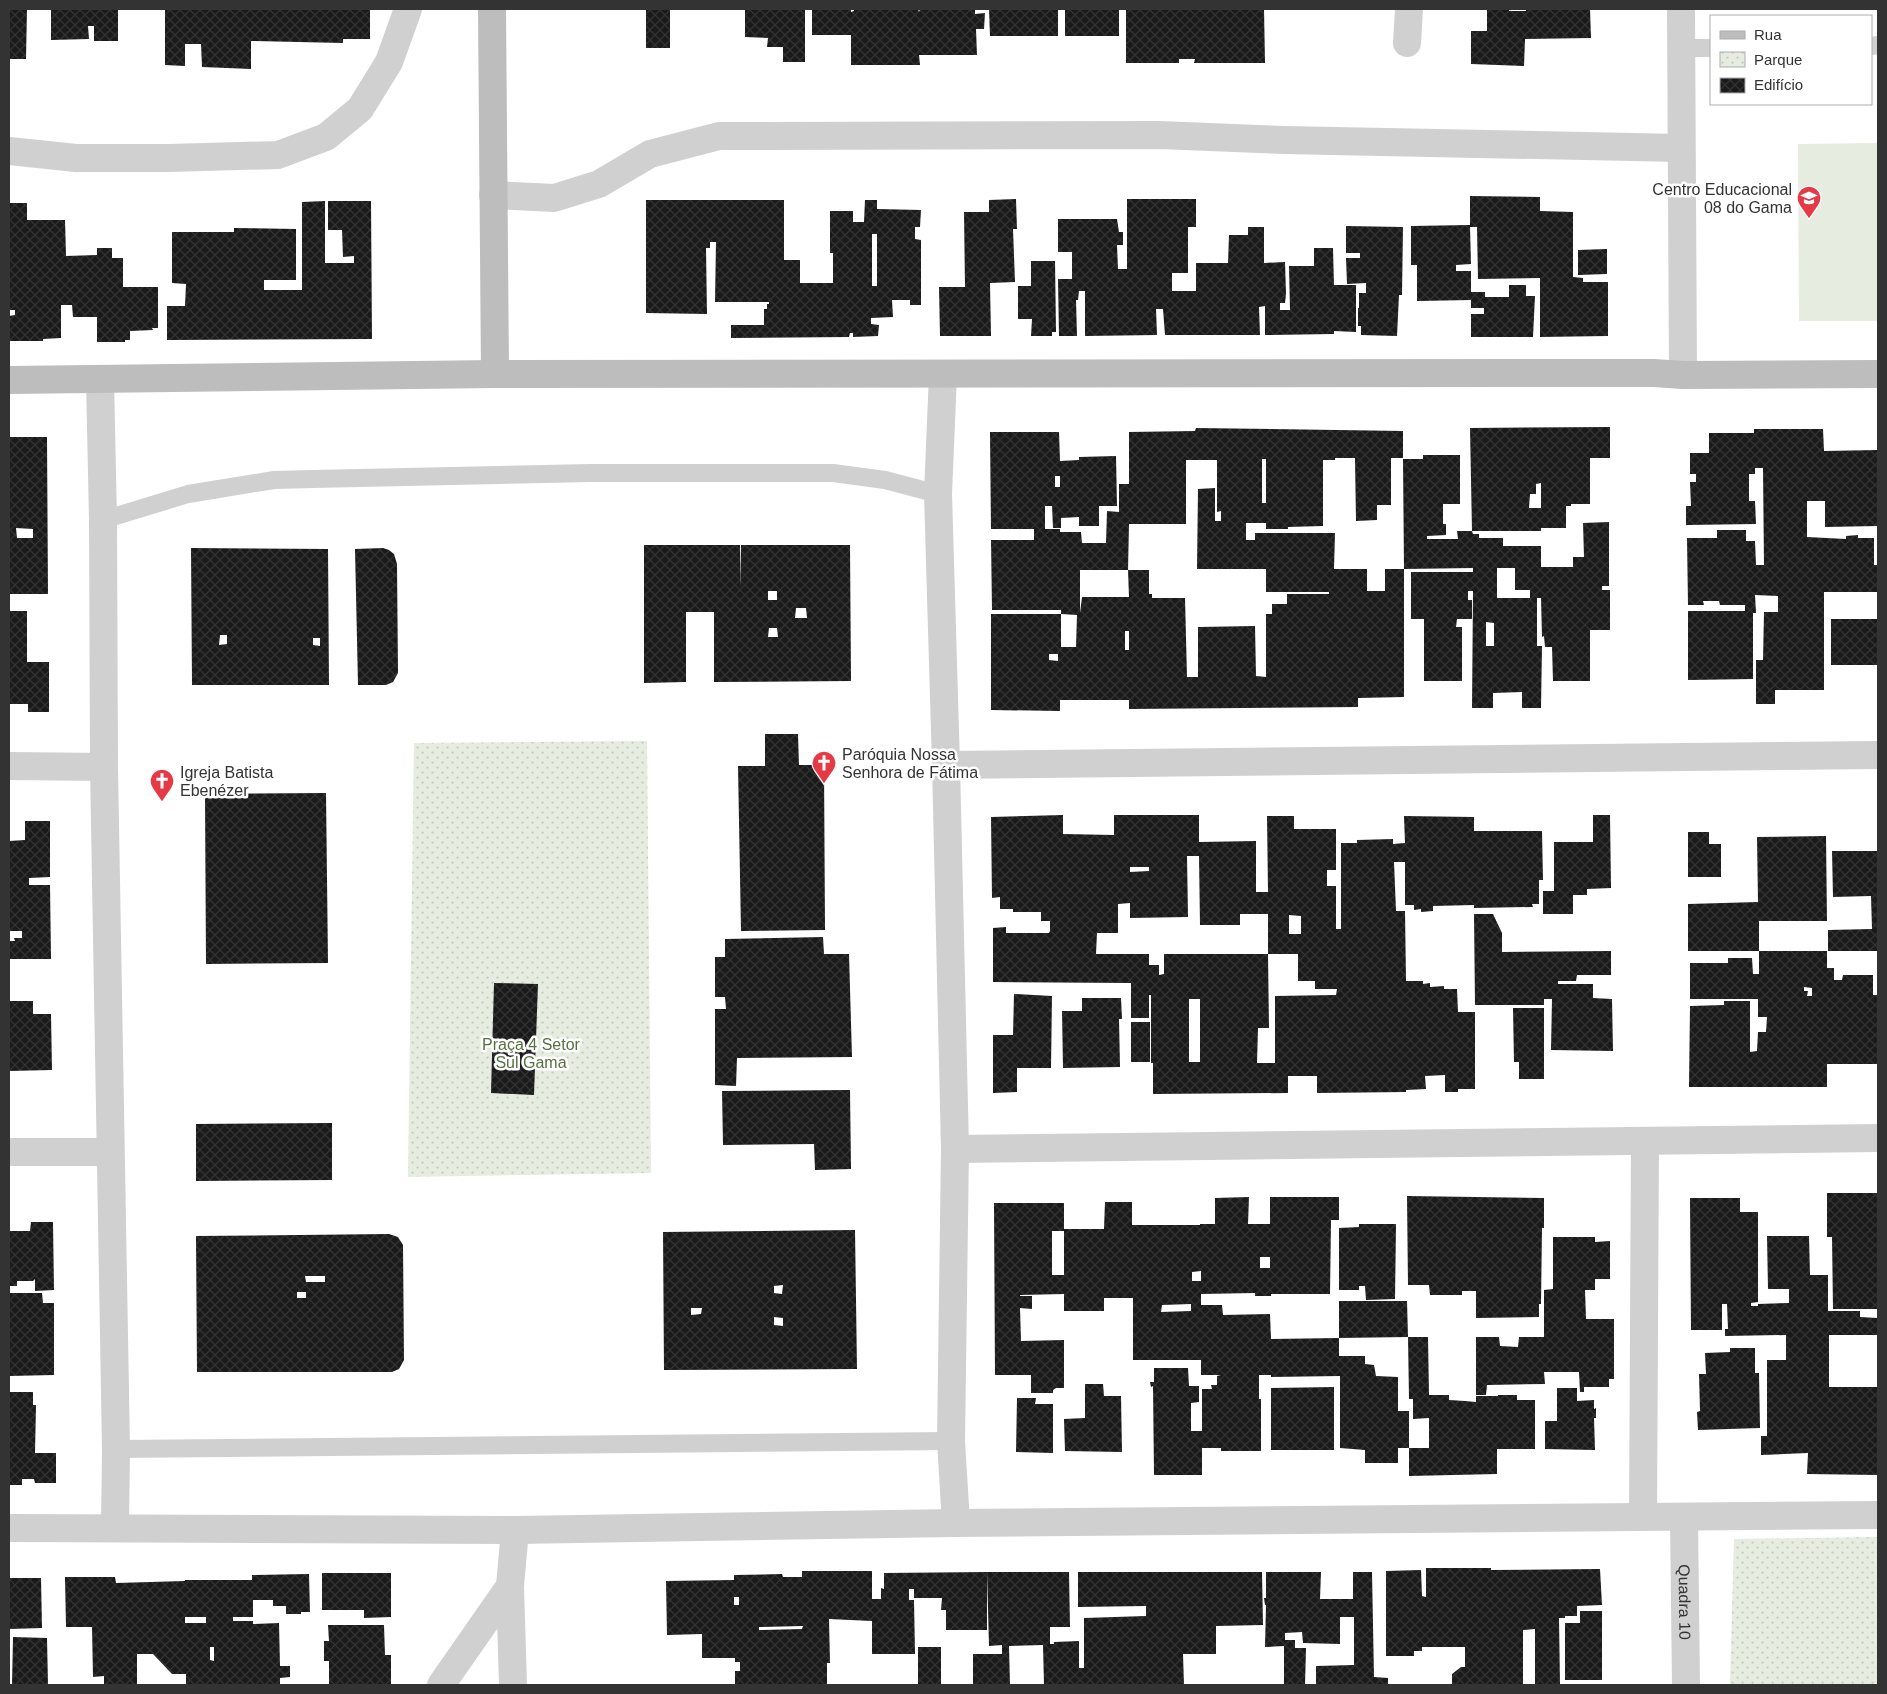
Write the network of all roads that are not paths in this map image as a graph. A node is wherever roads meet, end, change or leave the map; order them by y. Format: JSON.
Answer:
{"nodes":[{"id":1,"x":408,"y":9,"type":"edge"},
{"id":2,"x":492,"y":9,"type":"edge"},
{"id":3,"x":1409,"y":9,"type":"edge"},
{"id":4,"x":1681,"y":9,"type":"edge"},
{"id":5,"x":1407,"y":43,"type":"dead end"},
{"id":6,"x":1681,"y":48,"type":"junction"},
{"id":7,"x":1710,"y":48,"type":"edge"},
{"id":8,"x":1681,"y":148,"type":"junction"},
{"id":9,"x":9,"y":151,"type":"edge"},
{"id":10,"x":493,"y":195,"type":"junction"},
{"id":11,"x":494,"y":374,"type":"junction"},
{"id":12,"x":943,"y":374,"type":"junction"},
{"id":13,"x":1878,"y":374,"type":"edge"},
{"id":14,"x":1683,"y":375,"type":"junction"},
{"id":15,"x":100,"y":379,"type":"junction"},
{"id":16,"x":9,"y":380,"type":"edge"},
{"id":17,"x":938,"y":494,"type":"junction"},
{"id":18,"x":103,"y":520,"type":"junction"},
{"id":19,"x":1878,"y":755,"type":"edge"},
{"id":20,"x":946,"y":765,"type":"junction"},
{"id":21,"x":9,"y":766,"type":"edge"},
{"id":22,"x":104,"y":767,"type":"junction"},
{"id":23,"x":1878,"y":1138,"type":"edge"},
{"id":24,"x":1644,"y":1141,"type":"junction"},
{"id":25,"x":954,"y":1149,"type":"junction"},
{"id":26,"x":9,"y":1152,"type":"edge"},
{"id":27,"x":110,"y":1152,"type":"junction"},
{"id":28,"x":950,"y":1441,"type":"junction"},
{"id":29,"x":116,"y":1449,"type":"junction"},
{"id":30,"x":1878,"y":1515,"type":"edge"},
{"id":31,"x":1643,"y":1516,"type":"junction"},
{"id":32,"x":1684,"y":1518,"type":"junction"},
{"id":33,"x":956,"y":1524,"type":"junction"},
{"id":34,"x":115,"y":1527,"type":"junction"},
{"id":35,"x":9,"y":1528,"type":"edge"},
{"id":36,"x":515,"y":1530,"type":"junction"},
{"id":37,"x":510,"y":1586,"type":"junction"},
{"id":38,"x":441,"y":1685,"type":"edge"},
{"id":39,"x":513,"y":1685,"type":"edge"},
{"id":40,"x":1686,"y":1685,"type":"edge"}],
"edges":[{"from":1,"to":9,"type":"street"},
{"from":2,"to":10,"type":"street"},
{"from":3,"to":5,"type":"street"},
{"from":4,"to":6,"type":"street"},
{"from":6,"to":7,"type":"lane"},
{"from":6,"to":8,"type":"street"},
{"from":8,"to":10,"type":"street"},
{"from":8,"to":14,"type":"street"},
{"from":10,"to":11,"type":"street"},
{"from":11,"to":12,"type":"street"},
{"from":11,"to":15,"type":"street"},
{"from":12,"to":14,"type":"street"},
{"from":12,"to":17,"type":"street"},
{"from":13,"to":14,"type":"street"},
{"from":15,"to":16,"type":"street"},
{"from":15,"to":18,"type":"street"},
{"from":17,"to":18,"type":"lane"},
{"from":17,"to":20,"type":"street"},
{"from":18,"to":22,"type":"street"},
{"from":19,"to":20,"type":"street"},
{"from":20,"to":25,"type":"street"},
{"from":21,"to":22,"type":"street"},
{"from":22,"to":27,"type":"street"},
{"from":23,"to":24,"type":"street"},
{"from":24,"to":25,"type":"street"},
{"from":24,"to":31,"type":"street"},
{"from":25,"to":28,"type":"street"},
{"from":26,"to":27,"type":"street"},
{"from":27,"to":29,"type":"street"},
{"from":28,"to":29,"type":"lane"},
{"from":28,"to":33,"type":"street"},
{"from":29,"to":34,"type":"street"},
{"from":30,"to":32,"type":"street"},
{"from":31,"to":32,"type":"street"},
{"from":31,"to":33,"type":"street"},
{"from":32,"to":40,"type":"street","name":"Quadra 10"},
{"from":33,"to":36,"type":"street"},
{"from":34,"to":35,"type":"street"},
{"from":34,"to":36,"type":"street"},
{"from":36,"to":37,"type":"street"},
{"from":37,"to":38,"type":"street"},
{"from":37,"to":39,"type":"street"}]}
